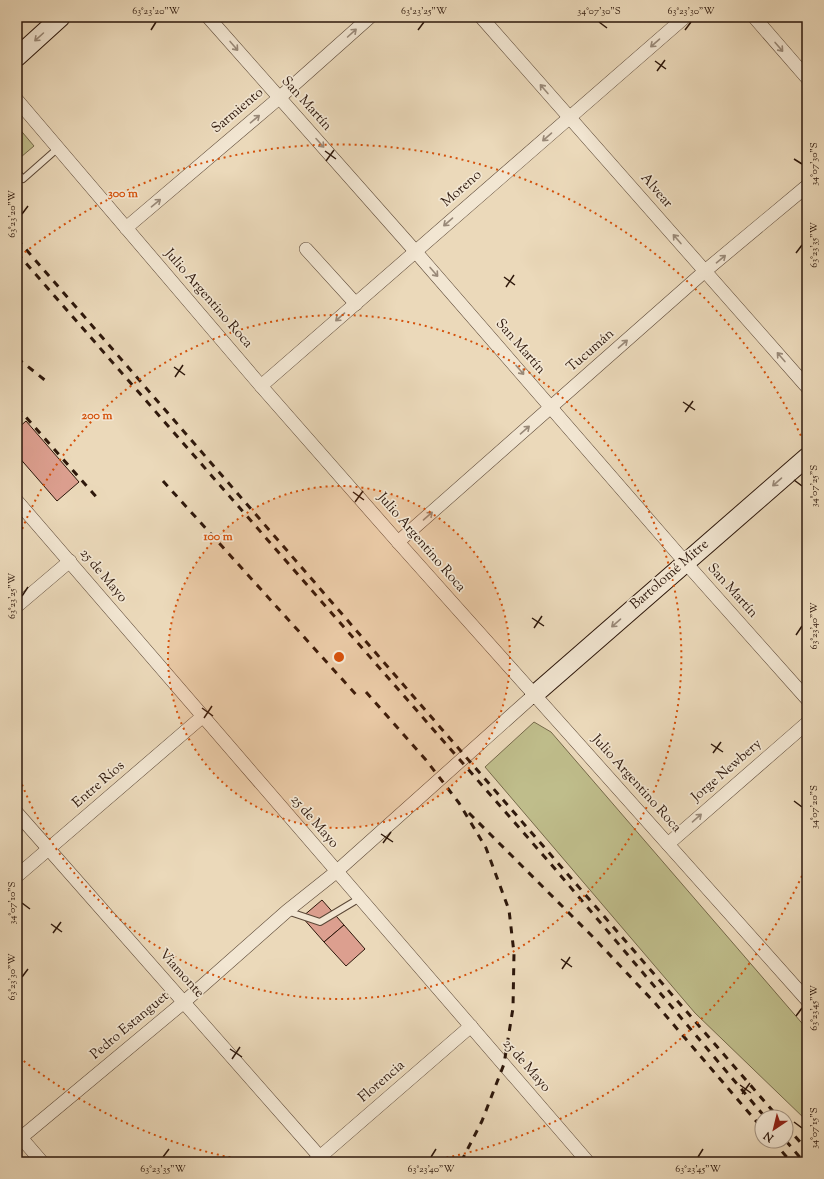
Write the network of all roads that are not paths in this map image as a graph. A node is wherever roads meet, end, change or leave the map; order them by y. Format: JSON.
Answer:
{"nodes":[{"id":1,"x":61,"y":17,"type":"edge"},
{"id":2,"x":208,"y":17,"type":"edge"},
{"id":3,"x":370,"y":17,"type":"edge"},
{"id":4,"x":481,"y":17,"type":"edge"},
{"id":5,"x":685,"y":17,"type":"edge"},
{"id":6,"x":754,"y":17,"type":"edge"},
{"id":7,"x":17,"y":57,"type":"edge"},
{"id":8,"x":807,"y":78,"type":"edge"},
{"id":9,"x":279,"y":98,"type":"junction"},
{"id":10,"x":17,"y":100,"type":"edge"},
{"id":11,"x":570,"y":118,"type":"junction"},
{"id":12,"x":57,"y":149,"type":"junction"},
{"id":13,"x":17,"y":172,"type":"edge"},
{"id":14,"x":807,"y":186,"type":"edge"},
{"id":15,"x":126,"y":228,"type":"junction"},
{"id":16,"x":306,"y":249,"type":"dead end"},
{"id":17,"x":415,"y":251,"type":"junction"},
{"id":18,"x":705,"y":271,"type":"junction"},
{"id":19,"x":356,"y":304,"type":"junction"},
{"id":20,"x":261,"y":386,"type":"junction"},
{"id":21,"x":807,"y":387,"type":"edge"},
{"id":22,"x":552,"y":407,"type":"junction"},
{"id":23,"x":807,"y":457,"type":"edge"},
{"id":24,"x":17,"y":501,"type":"edge"},
{"id":25,"x":398,"y":542,"type":"junction"},
{"id":26,"x":70,"y":561,"type":"junction"},
{"id":27,"x":685,"y":562,"type":"junction"},
{"id":28,"x":17,"y":606,"type":"edge"},
{"id":29,"x":534,"y":695,"type":"junction"},
{"id":30,"x":807,"y":699,"type":"edge"},
{"id":31,"x":202,"y":717,"type":"junction"},
{"id":32,"x":807,"y":723,"type":"edge"},
{"id":33,"x":17,"y":813,"type":"edge"},
{"id":34,"x":668,"y":844,"type":"junction"},
{"id":35,"x":48,"y":850,"type":"junction"},
{"id":36,"x":336,"y":872,"type":"junction"},
{"id":37,"x":17,"y":876,"type":"edge"},
{"id":38,"x":360,"y":898,"type":"junction"},
{"id":39,"x":287,"y":911,"type":"junction"},
{"id":40,"x":807,"y":1000,"type":"edge"},
{"id":41,"x":184,"y":1002,"type":"junction"},
{"id":42,"x":471,"y":1026,"type":"junction"},
{"id":43,"x":18,"y":1137,"type":"edge"},
{"id":44,"x":317,"y":1159,"type":"edge"},
{"id":45,"x":42,"y":1162,"type":"edge"},
{"id":46,"x":588,"y":1162,"type":"edge"}],
"edges":[{"from":1,"to":7,"type":"main road","one_way":true},
{"from":2,"to":9,"type":"street","name":"San Martín","one_way":true},
{"from":9,"to":3,"type":"street","name":"Sarmiento","one_way":true},
{"from":11,"to":4,"type":"street","name":"Alvear","one_way":true},
{"from":5,"to":11,"type":"street","name":"Moreno","one_way":true},
{"from":6,"to":8,"type":"street","one_way":true},
{"from":15,"to":9,"type":"street","name":"Sarmiento","one_way":true},
{"from":9,"to":17,"type":"street","name":"San Martín","one_way":true},
{"from":10,"to":12,"type":"street","name":"Julio Argentino Roca"},
{"from":11,"to":17,"type":"street","name":"Moreno","one_way":true},
{"from":18,"to":11,"type":"street","name":"Alvear","one_way":true},
{"from":12,"to":13,"type":"lane"},
{"from":12,"to":15,"type":"street","name":"Julio Argentino Roca"},
{"from":18,"to":14,"type":"street","name":"Tucumán","one_way":true},
{"from":15,"to":20,"type":"street","name":"Julio Argentino Roca"},
{"from":16,"to":19,"type":"street"},
{"from":17,"to":19,"type":"street","name":"Moreno"},
{"from":17,"to":22,"type":"street","name":"San Martín","one_way":true},
{"from":21,"to":18,"type":"street","name":"Alvear","one_way":true},
{"from":22,"to":18,"type":"street","name":"Tucumán","one_way":true},
{"from":19,"to":20,"type":"street","name":"Moreno","one_way":true},
{"from":20,"to":25,"type":"street","name":"Julio Argentino Roca"},
{"from":25,"to":22,"type":"street","name":"Tucumán","one_way":true},
{"from":22,"to":27,"type":"street","name":"San Martín"},
{"from":23,"to":27,"type":"main road","name":"Bartolomé Mitre","one_way":true},
{"from":24,"to":26,"type":"street","name":"25 de Mayo"},
{"from":25,"to":29,"type":"street","name":"Julio Argentino Roca"},
{"from":26,"to":28,"type":"street"},
{"from":26,"to":31,"type":"street","name":"25 de Mayo"},
{"from":27,"to":29,"type":"main road","name":"Bartolomé Mitre","one_way":true},
{"from":27,"to":30,"type":"street","name":"San Martín"},
{"from":29,"to":34,"type":"street","name":"Julio Argentino Roca"},
{"from":29,"to":36,"type":"street","name":"Pedro Estanguet"},
{"from":31,"to":35,"type":"street","name":"Entre Ríos"},
{"from":31,"to":36,"type":"street","name":"25 de Mayo"},
{"from":34,"to":32,"type":"street","name":"Jorge Newbery","one_way":true},
{"from":33,"to":35,"type":"street","name":"Viamonte"},
{"from":34,"to":40,"type":"street","name":"Julio Argentino Roca"},
{"from":35,"to":37,"type":"street","name":"Entre Ríos"},
{"from":35,"to":41,"type":"street","name":"Viamonte"},
{"from":36,"to":38,"type":"street","name":"25 de Mayo"},
{"from":36,"to":39,"type":"street","name":"Pedro Estanguet"},
{"from":38,"to":39,"type":"lane"},
{"from":38,"to":42,"type":"street","name":"25 de Mayo"},
{"from":39,"to":41,"type":"street","name":"Pedro Estanguet"},
{"from":41,"to":43,"type":"street","name":"Pedro Estanguet"},
{"from":41,"to":44,"type":"street","name":"Viamonte"},
{"from":42,"to":44,"type":"street","name":"Florencia"},
{"from":42,"to":46,"type":"street","name":"25 de Mayo"},
{"from":43,"to":45,"type":"street"}]}
